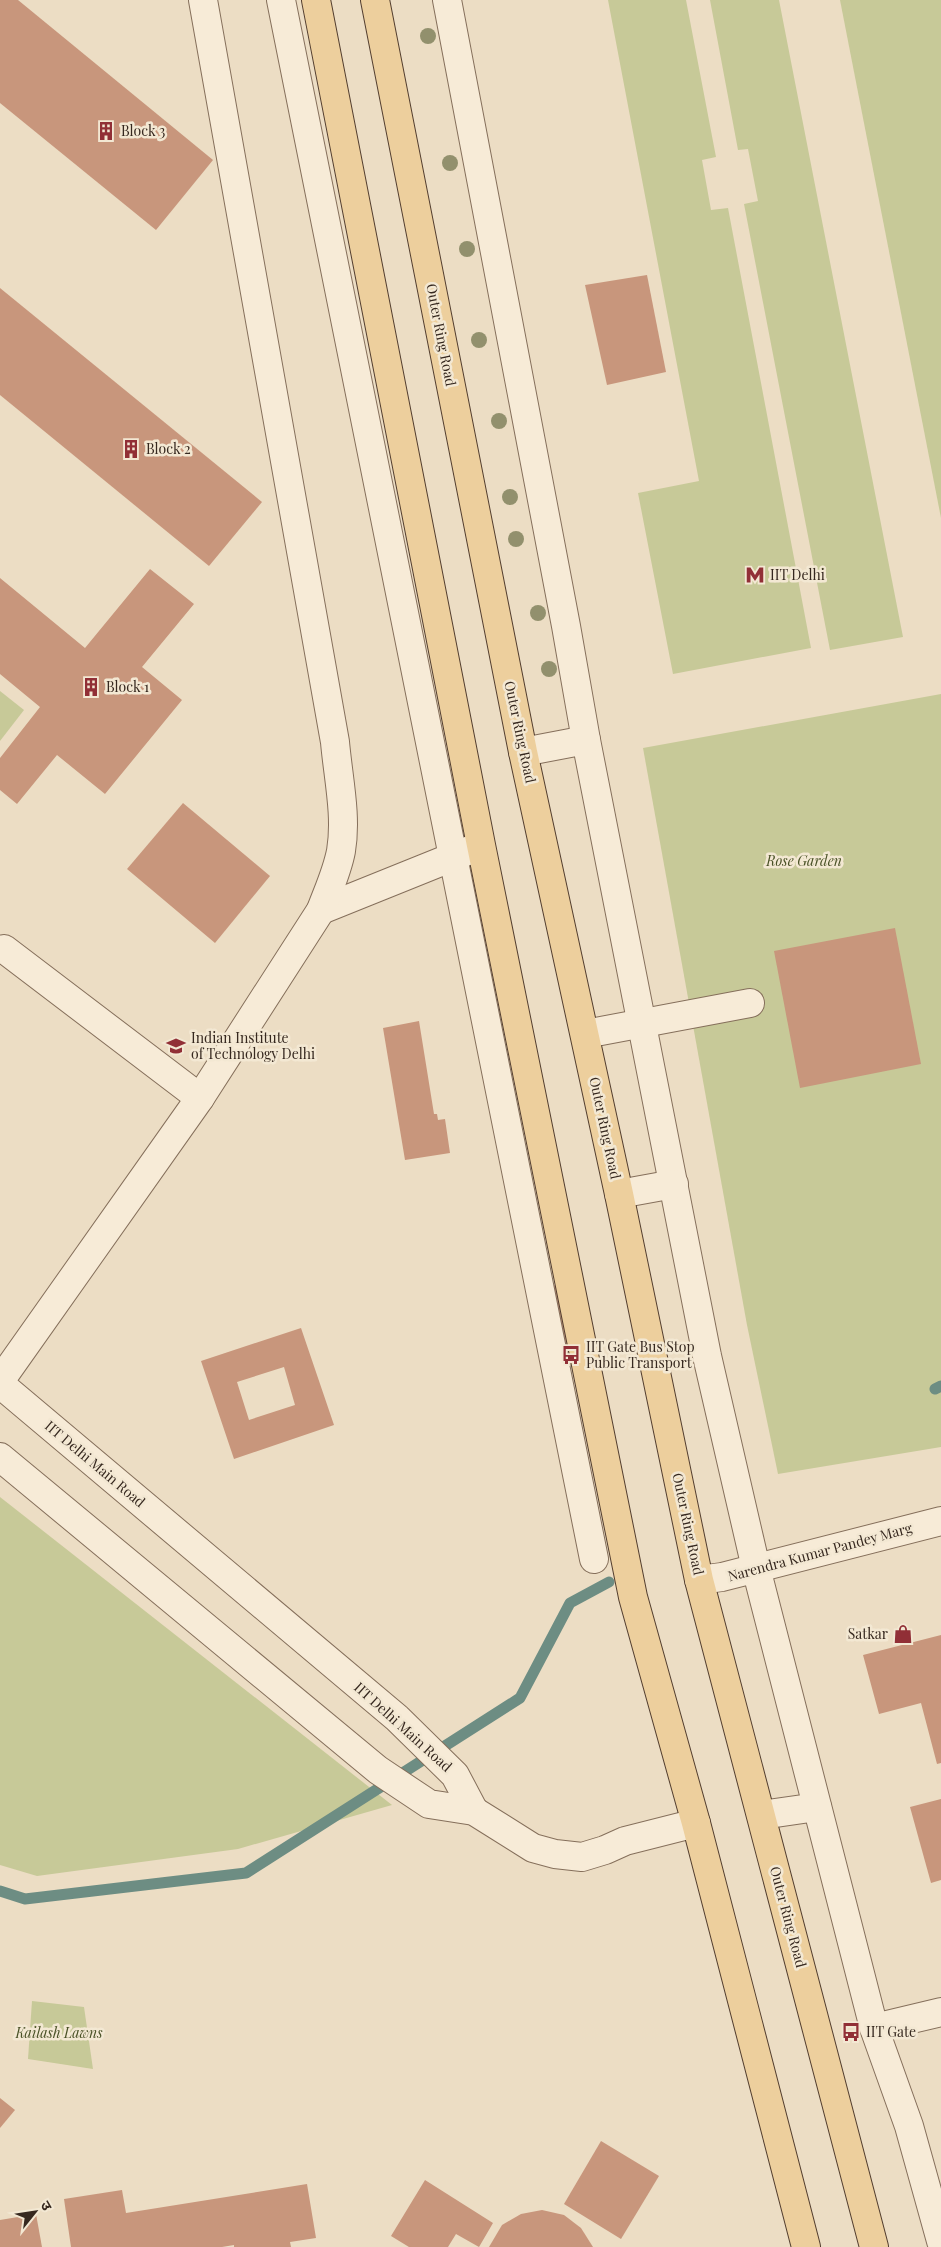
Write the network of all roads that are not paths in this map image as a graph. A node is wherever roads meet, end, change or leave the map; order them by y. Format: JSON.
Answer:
{"nodes":[{"id":1,"x":203,"y":0,"type":"edge"},
{"id":2,"x":281,"y":0,"type":"edge"},
{"id":3,"x":316,"y":0,"type":"edge"},
{"id":4,"x":375,"y":0,"type":"edge"},
{"id":5,"x":447,"y":0,"type":"edge"},
{"id":6,"x":586,"y":740,"type":"junction"},
{"id":7,"x":523,"y":752,"type":"junction"},
{"id":8,"x":481,"y":846,"type":"junction"},
{"id":9,"x":452,"y":857,"type":"junction"},
{"id":10,"x":320,"y":910,"type":"junction"},
{"id":11,"x":4,"y":949,"type":"dead end"},
{"id":12,"x":750,"y":1003,"type":"dead end"},
{"id":13,"x":642,"y":1024,"type":"junction"},
{"id":14,"x":585,"y":1034,"type":"junction"},
{"id":15,"x":200,"y":1098,"type":"junction"},
{"id":16,"x":674,"y":1184,"type":"junction"},
{"id":17,"x":619,"y":1194,"type":"junction"},
{"id":18,"x":523,"y":1208,"type":"junction"},
{"id":19,"x":557,"y":1223,"type":"junction"},
{"id":20,"x":0,"y":1382,"type":"edge"},
{"id":21,"x":0,"y":1457,"type":"edge"},
{"id":22,"x":941,"y":1520,"type":"edge"},
{"id":23,"x":594,"y":1559,"type":"dead end"},
{"id":24,"x":756,"y":1568,"type":"junction"},
{"id":25,"x":699,"y":1580,"type":"junction"},
{"id":26,"x":817,"y":1807,"type":"junction"},
{"id":27,"x":474,"y":1811,"type":"junction"},
{"id":28,"x":762,"y":1815,"type":"junction"},
{"id":29,"x":696,"y":1823,"type":"junction"},
{"id":30,"x":941,"y":2012,"type":"edge"},
{"id":31,"x":874,"y":2028,"type":"junction"},
{"id":32,"x":941,"y":2241,"type":"edge"},
{"id":33,"x":806,"y":2247,"type":"edge"},
{"id":34,"x":874,"y":2247,"type":"edge"}],
"edges":[{"from":1,"to":10,"type":"street"},
{"from":2,"to":9,"type":"street"},
{"from":3,"to":8,"type":"main road"},
{"from":4,"to":7,"type":"main road","name":"Outer Ring Road"},
{"from":5,"to":6,"type":"street"},
{"from":6,"to":7,"type":"street"},
{"from":6,"to":13,"type":"street"},
{"from":7,"to":14,"type":"main road","name":"Outer Ring Road"},
{"from":8,"to":9,"type":"street"},
{"from":8,"to":19,"type":"main road"},
{"from":9,"to":10,"type":"street"},
{"from":9,"to":18,"type":"street"},
{"from":10,"to":15,"type":"street"},
{"from":11,"to":15,"type":"street"},
{"from":12,"to":13,"type":"street"},
{"from":13,"to":14,"type":"street"},
{"from":13,"to":16,"type":"street"},
{"from":14,"to":17,"type":"main road","name":"Outer Ring Road"},
{"from":15,"to":20,"type":"street"},
{"from":16,"to":17,"type":"street"},
{"from":16,"to":24,"type":"street"},
{"from":17,"to":25,"type":"main road","name":"Outer Ring Road"},
{"from":18,"to":19,"type":"street"},
{"from":18,"to":23,"type":"street"},
{"from":19,"to":29,"type":"main road"},
{"from":20,"to":27,"type":"street","name":"IIT Delhi Main Road"},
{"from":21,"to":27,"type":"street"},
{"from":22,"to":24,"type":"street","name":"Narendra Kumar Pandey Marg"},
{"from":24,"to":25,"type":"street","name":"Narendra Kumar Pandey Marg"},
{"from":24,"to":26,"type":"street"},
{"from":25,"to":28,"type":"main road","name":"Outer Ring Road"},
{"from":26,"to":28,"type":"street"},
{"from":26,"to":31,"type":"street"},
{"from":27,"to":29,"type":"street"},
{"from":28,"to":34,"type":"main road","name":"Outer Ring Road"},
{"from":29,"to":33,"type":"main road"},
{"from":30,"to":31,"type":"street"},
{"from":31,"to":32,"type":"street"}]}
